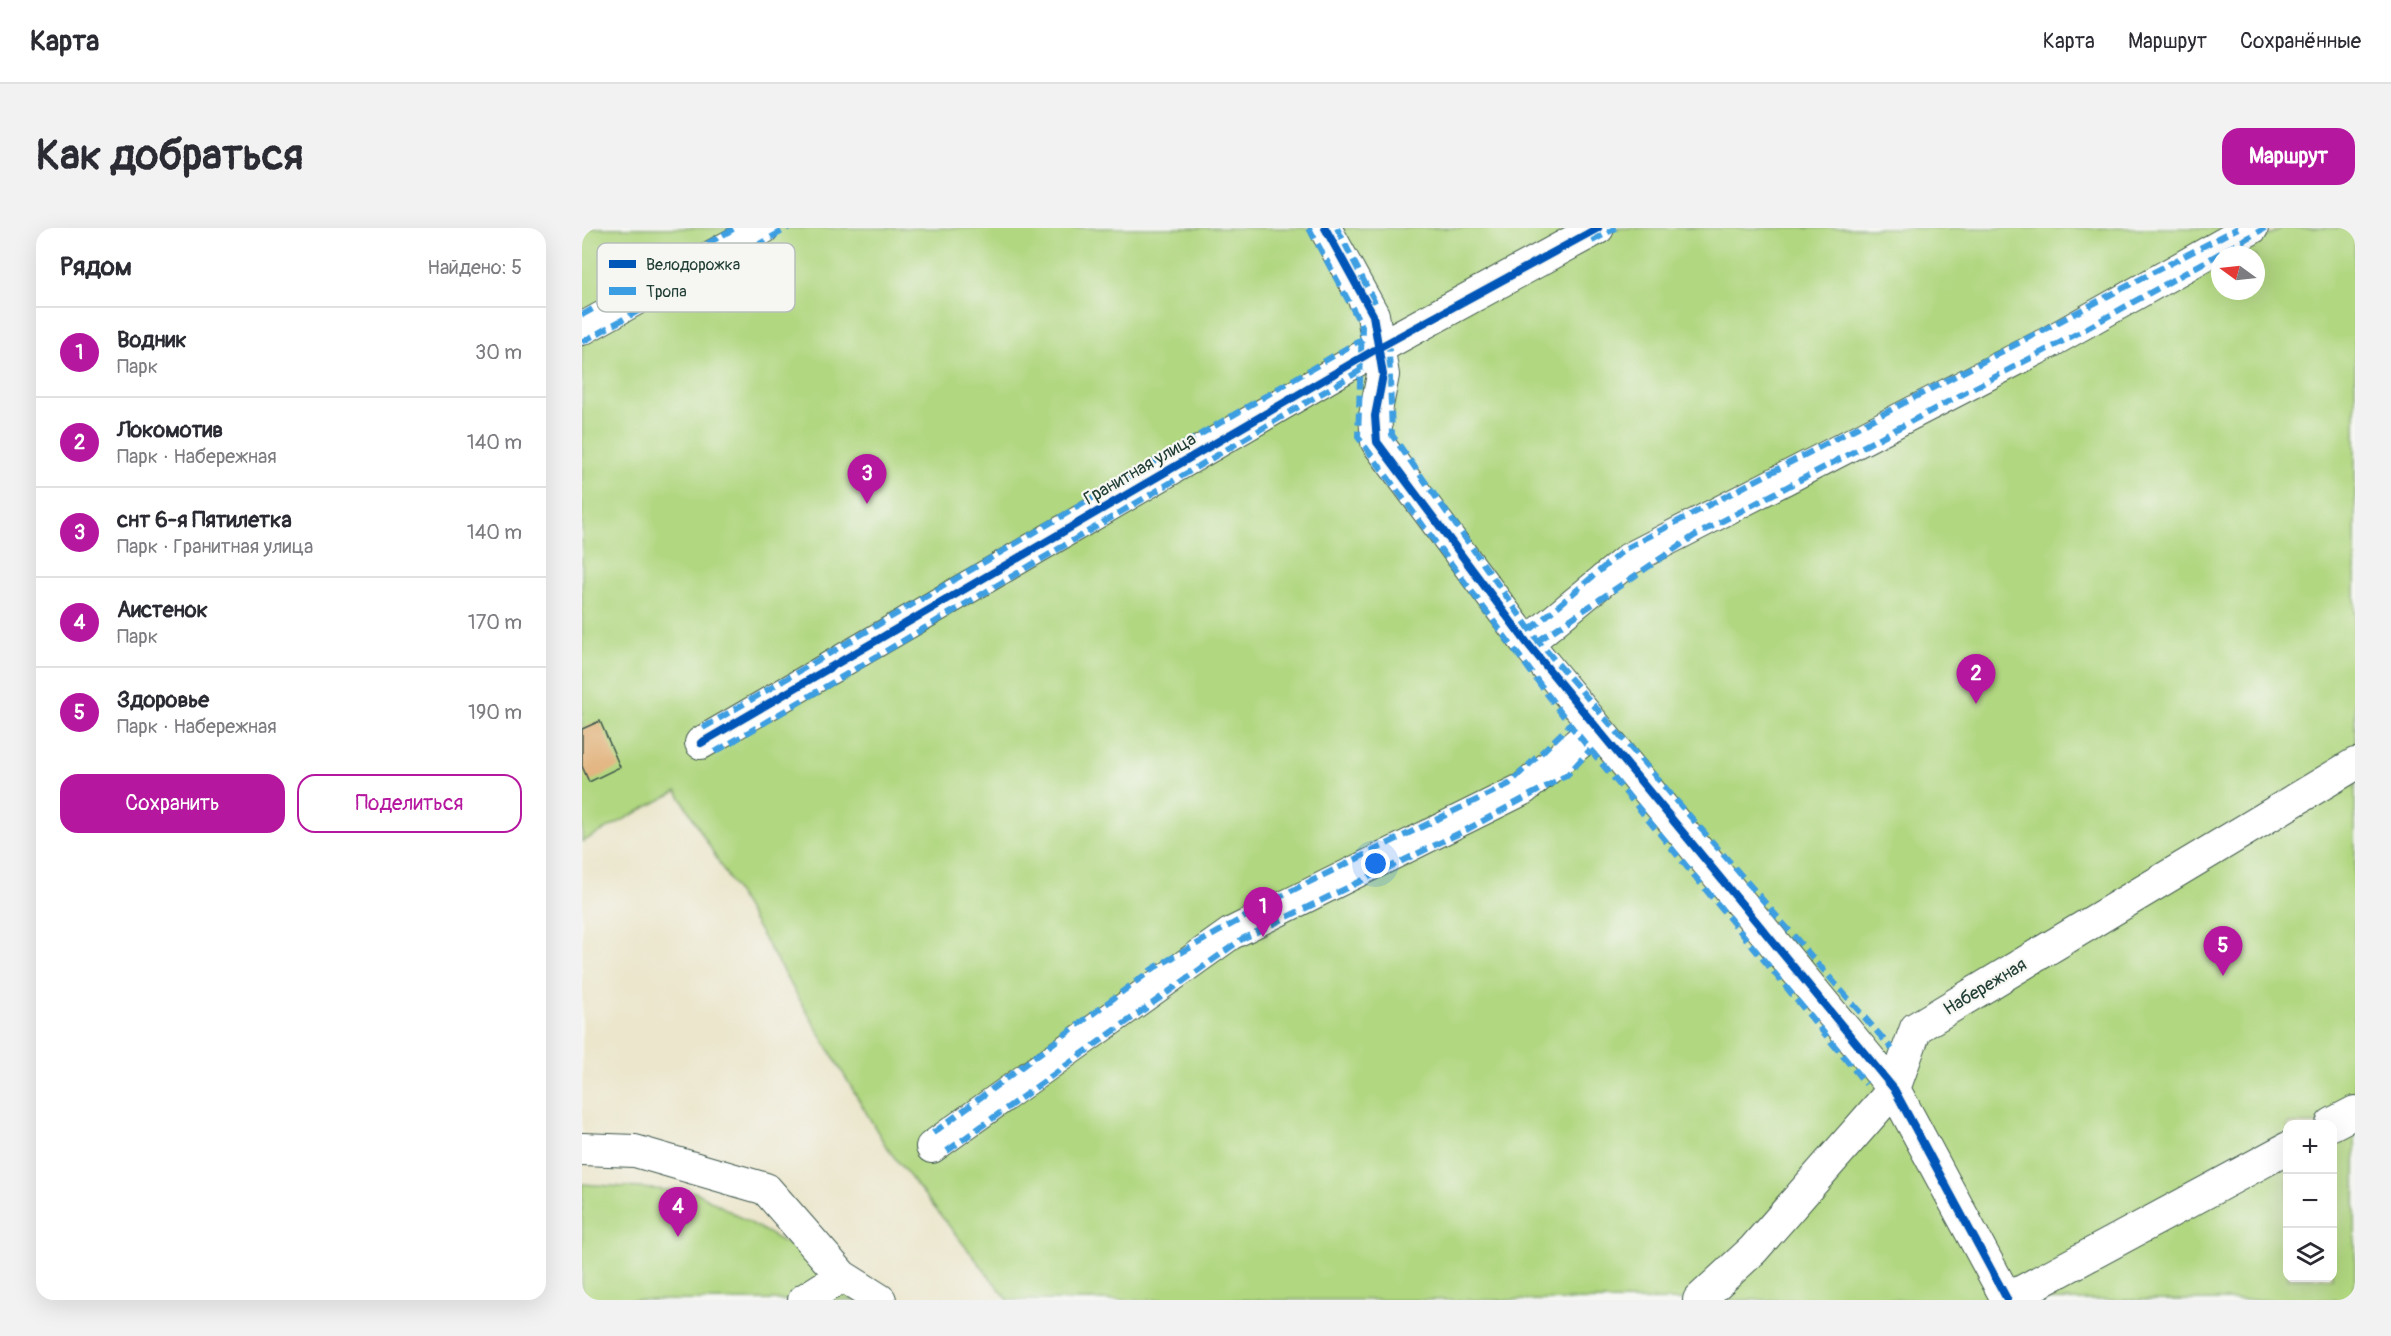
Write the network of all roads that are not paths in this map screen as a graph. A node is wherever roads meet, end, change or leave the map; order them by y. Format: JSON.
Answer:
{"nodes":[{"id":1,"x":763,"y":228,"type":"edge"},
{"id":2,"x":1325,"y":228,"type":"edge"},
{"id":3,"x":1598,"y":228,"type":"edge"},
{"id":4,"x":2252,"y":228,"type":"edge"},
{"id":5,"x":736,"y":243,"type":"edge"},
{"id":6,"x":612,"y":312,"type":"edge"},
{"id":7,"x":582,"y":329,"type":"edge"},
{"id":8,"x":1378,"y":348,"type":"junction"},
{"id":9,"x":1527,"y":643,"type":"junction"},
{"id":10,"x":1596,"y":728,"type":"junction"},
{"id":11,"x":701,"y":743,"type":"dead end"},
{"id":12,"x":2355,"y":764,"type":"edge"},
{"id":13,"x":1894,"y":1089,"type":"junction"},
{"id":14,"x":2355,"y":1112,"type":"edge"},
{"id":15,"x":2337,"y":1122,"type":"edge"},
{"id":16,"x":932,"y":1147,"type":"dead end"},
{"id":17,"x":582,"y":1149,"type":"edge"},
{"id":18,"x":2283,"y":1151,"type":"edge"},
{"id":19,"x":842,"y":1276,"type":"junction"},
{"id":20,"x":804,"y":1300,"type":"edge"},
{"id":21,"x":880,"y":1300,"type":"edge"},
{"id":22,"x":1699,"y":1300,"type":"edge"},
{"id":23,"x":2007,"y":1300,"type":"edge"}],
"edges":[{"from":1,"to":5,"type":"street"},
{"from":2,"to":8,"type":"street"},
{"from":3,"to":8,"type":"street","name":"Гранитная улица"},
{"from":4,"to":9,"type":"street"},
{"from":6,"to":7,"type":"street"},
{"from":8,"to":9,"type":"street"},
{"from":8,"to":11,"type":"street","name":"Гранитная улица"},
{"from":9,"to":10,"type":"street"},
{"from":10,"to":13,"type":"street"},
{"from":10,"to":16,"type":"street"},
{"from":12,"to":13,"type":"street","name":"Набережная"},
{"from":13,"to":22,"type":"street","name":"Набережная"},
{"from":13,"to":23,"type":"street"},
{"from":14,"to":15,"type":"street"},
{"from":17,"to":19,"type":"street"},
{"from":18,"to":23,"type":"street"},
{"from":19,"to":20,"type":"street"},
{"from":19,"to":21,"type":"street"}]}
